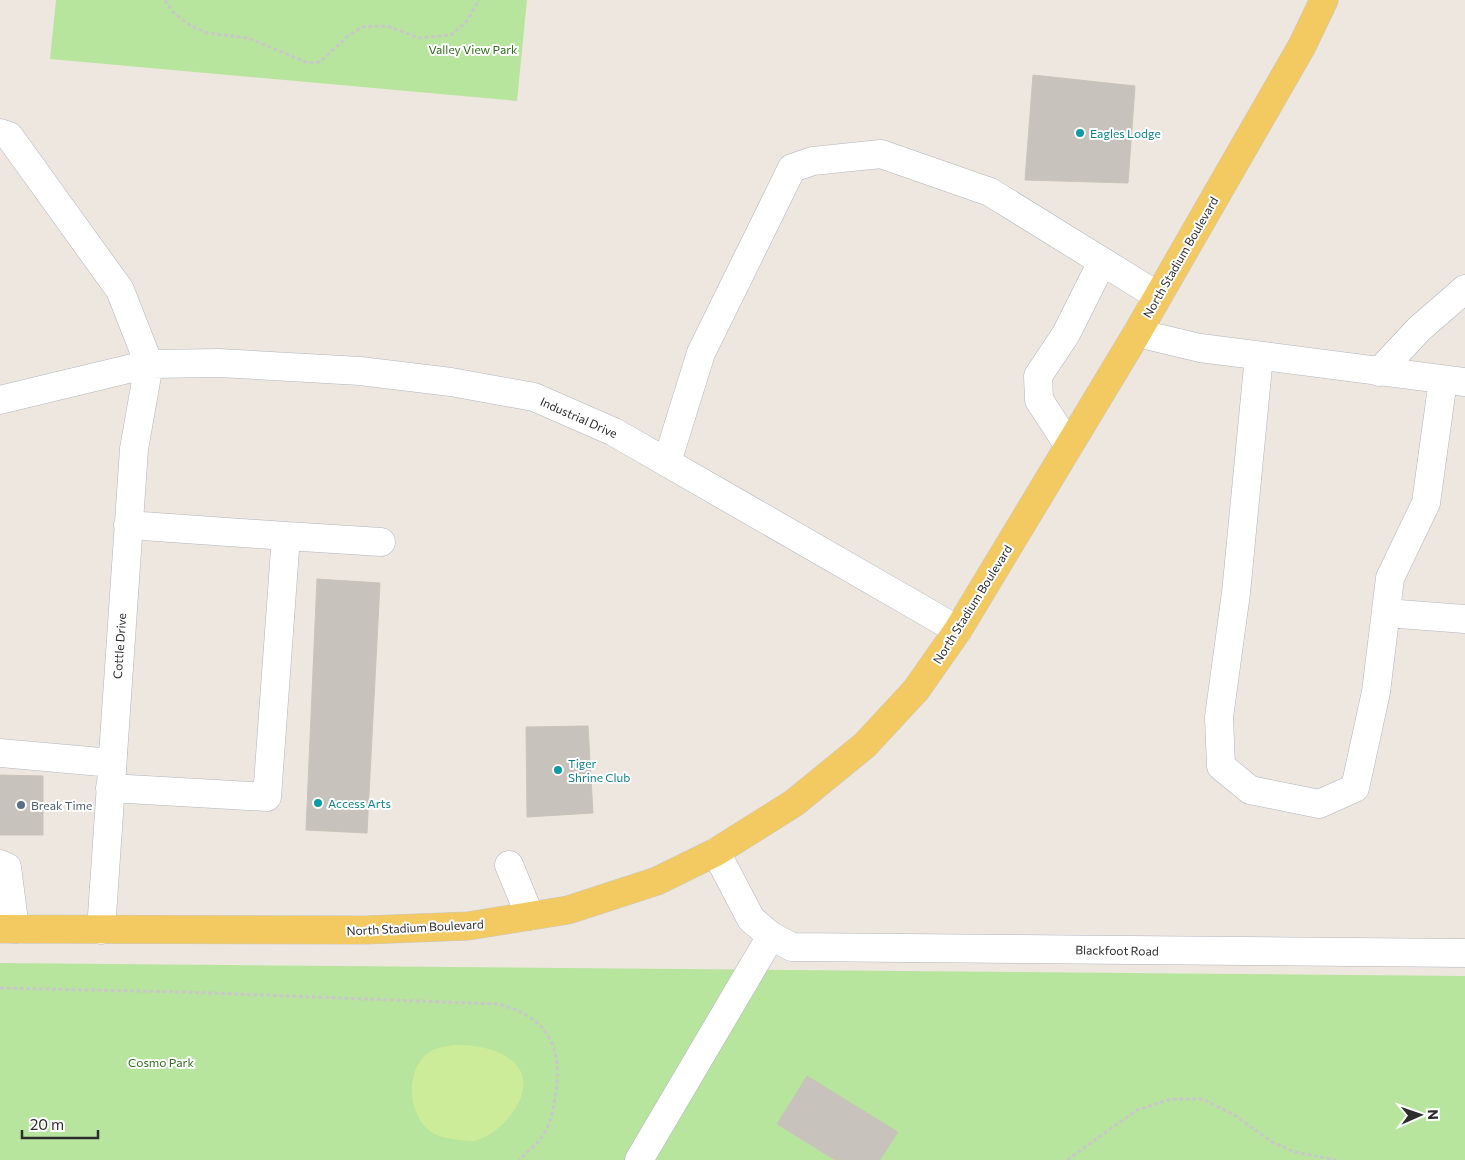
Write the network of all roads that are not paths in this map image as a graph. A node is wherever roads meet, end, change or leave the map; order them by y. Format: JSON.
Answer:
{"nodes":[{"id":1,"x":1324,"y":0,"type":"edge"},
{"id":2,"x":0,"y":133,"type":"edge"},
{"id":3,"x":1102,"y":262,"type":"junction"},
{"id":4,"x":1465,"y":289,"type":"edge"},
{"id":5,"x":1158,"y":296,"type":"junction"},
{"id":6,"x":1137,"y":333,"type":"junction"},
{"id":7,"x":1259,"y":356,"type":"junction"},
{"id":8,"x":149,"y":364,"type":"junction"},
{"id":9,"x":1379,"y":372,"type":"junction"},
{"id":10,"x":1454,"y":381,"type":"edge"},
{"id":11,"x":0,"y":400,"type":"edge"},
{"id":12,"x":1069,"y":446,"type":"junction"},
{"id":13,"x":667,"y":462,"type":"junction"},
{"id":14,"x":128,"y":525,"type":"junction"},
{"id":15,"x":286,"y":536,"type":"junction"},
{"id":16,"x":381,"y":542,"type":"dead end"},
{"id":17,"x":1386,"y":613,"type":"junction"},
{"id":18,"x":1465,"y":619,"type":"edge"},
{"id":19,"x":958,"y":630,"type":"junction"},
{"id":20,"x":0,"y":753,"type":"edge"},
{"id":21,"x":111,"y":775,"type":"junction"},
{"id":22,"x":716,"y":852,"type":"junction"},
{"id":23,"x":0,"y":864,"type":"edge"},
{"id":24,"x":509,"y":864,"type":"dead end"},
{"id":25,"x":530,"y":916,"type":"junction"},
{"id":26,"x":7,"y":929,"type":"edge"},
{"id":27,"x":101,"y":930,"type":"junction"},
{"id":28,"x":771,"y":936,"type":"junction"},
{"id":29,"x":1465,"y":954,"type":"edge"},
{"id":30,"x":639,"y":1160,"type":"edge"}],
"edges":[{"from":1,"to":5,"type":"main road","name":"North Stadium Boulevard"},
{"from":2,"to":8,"type":"street"},
{"from":3,"to":5,"type":"street"},
{"from":3,"to":12,"type":"street"},
{"from":3,"to":13,"type":"street"},
{"from":4,"to":9,"type":"street"},
{"from":5,"to":6,"type":"main road","name":"North Stadium Boulevard"},
{"from":6,"to":7,"type":"street"},
{"from":6,"to":12,"type":"main road","name":"North Stadium Boulevard"},
{"from":7,"to":9,"type":"street"},
{"from":7,"to":17,"type":"street"},
{"from":8,"to":11,"type":"street","name":"Industrial Drive"},
{"from":8,"to":13,"type":"street","name":"Industrial Drive"},
{"from":8,"to":14,"type":"street","name":"Cottle Drive"},
{"from":9,"to":10,"type":"street"},
{"from":10,"to":17,"type":"street"},
{"from":12,"to":19,"type":"main road","name":"North Stadium Boulevard"},
{"from":13,"to":19,"type":"street","name":"Industrial Drive"},
{"from":14,"to":15,"type":"street"},
{"from":14,"to":21,"type":"street","name":"Cottle Drive"},
{"from":15,"to":16,"type":"street"},
{"from":15,"to":21,"type":"street"},
{"from":17,"to":18,"type":"street"},
{"from":19,"to":22,"type":"main road","name":"North Stadium Boulevard"},
{"from":20,"to":21,"type":"street"},
{"from":21,"to":27,"type":"street","name":"Cottle Drive"},
{"from":22,"to":25,"type":"main road","name":"North Stadium Boulevard"},
{"from":22,"to":28,"type":"street","name":"Blackfoot Road"},
{"from":23,"to":26,"type":"street"},
{"from":24,"to":25,"type":"street"},
{"from":25,"to":27,"type":"main road","name":"North Stadium Boulevard"},
{"from":26,"to":27,"type":"main road","name":"North Stadium Boulevard"},
{"from":28,"to":29,"type":"street","name":"Blackfoot Road"},
{"from":28,"to":30,"type":"street"}]}
